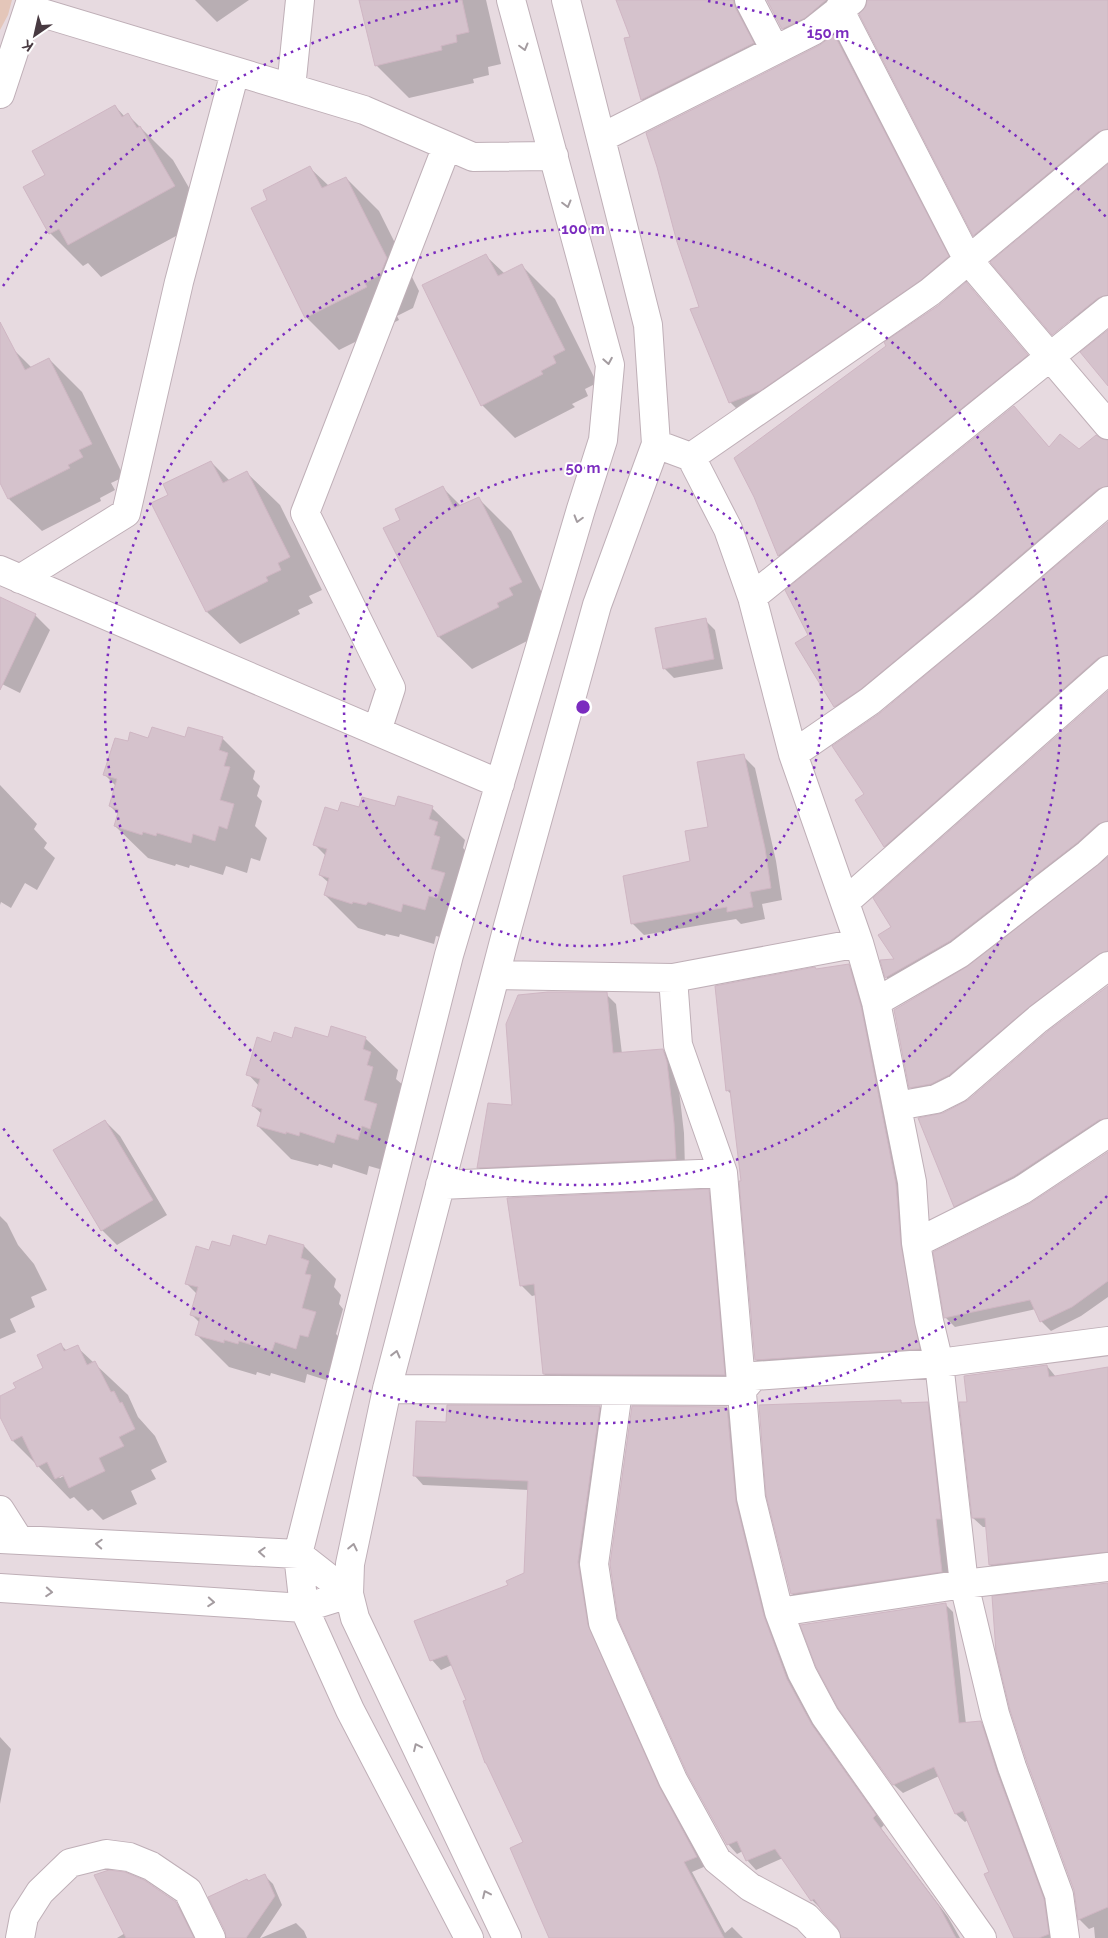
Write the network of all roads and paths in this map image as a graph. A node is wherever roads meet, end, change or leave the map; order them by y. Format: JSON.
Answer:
{"nodes":[{"id":1,"x":300,"y":0,"type":"edge"},
{"id":2,"x":511,"y":0,"type":"edge"},
{"id":3,"x":749,"y":0,"type":"edge"},
{"id":4,"x":568,"y":1,"type":"edge"},
{"id":5,"x":30,"y":4,"type":"edge"},
{"id":6,"x":846,"y":4,"type":"edge"},
{"id":7,"x":775,"y":50,"type":"junction"},
{"id":8,"x":235,"y":72,"type":"junction"},
{"id":9,"x":290,"y":88,"type":"junction"},
{"id":10,"x":0,"y":94,"type":"edge"},
{"id":11,"x":601,"y":138,"type":"junction"},
{"id":12,"x":1108,"y":144,"type":"edge"},
{"id":13,"x":447,"y":146,"type":"junction"},
{"id":14,"x":554,"y":156,"type":"junction"},
{"id":15,"x":968,"y":260,"type":"junction"},
{"id":16,"x":1108,"y":310,"type":"edge"},
{"id":17,"x":1050,"y":356,"type":"junction"},
{"id":18,"x":1108,"y":425,"type":"edge"},
{"id":19,"x":656,"y":444,"type":"junction"},
{"id":20,"x":691,"y":457,"type":"junction"},
{"id":21,"x":1108,"y":501,"type":"edge"},
{"id":22,"x":10,"y":575,"type":"edge"},
{"id":23,"x":752,"y":597,"type":"junction"},
{"id":24,"x":1108,"y":670,"type":"edge"},
{"id":25,"x":377,"y":732,"type":"junction"},
{"id":26,"x":793,"y":754,"type":"junction"},
{"id":27,"x":500,"y":784,"type":"junction"},
{"id":28,"x":1108,"y":836,"type":"edge"},
{"id":29,"x":846,"y":902,"type":"junction"},
{"id":30,"x":860,"y":943,"type":"junction"},
{"id":31,"x":1108,"y":966,"type":"edge"},
{"id":32,"x":496,"y":975,"type":"junction"},
{"id":33,"x":673,"y":978,"type":"junction"},
{"id":34,"x":876,"y":1002,"type":"junction"},
{"id":35,"x":897,"y":1106,"type":"junction"},
{"id":36,"x":1108,"y":1133,"type":"edge"},
{"id":37,"x":723,"y":1173,"type":"junction"},
{"id":38,"x":440,"y":1185,"type":"junction"},
{"id":39,"x":916,"y":1242,"type":"junction"},
{"id":40,"x":1108,"y":1341,"type":"edge"},
{"id":41,"x":939,"y":1363,"type":"junction"},
{"id":42,"x":387,"y":1389,"type":"junction"},
{"id":43,"x":618,"y":1391,"type":"junction"},
{"id":44,"x":741,"y":1391,"type":"junction"},
{"id":45,"x":0,"y":1510,"type":"edge"},
{"id":46,"x":9,"y":1540,"type":"edge"},
{"id":47,"x":298,"y":1554,"type":"junction"},
{"id":48,"x":1108,"y":1567,"type":"edge"},
{"id":49,"x":964,"y":1584,"type":"junction"},
{"id":50,"x":0,"y":1588,"type":"edge"},
{"id":51,"x":349,"y":1594,"type":"junction"},
{"id":52,"x":304,"y":1608,"type":"junction"},
{"id":53,"x":779,"y":1612,"type":"junction"},
{"id":54,"x":20,"y":1938,"type":"edge"},
{"id":55,"x":211,"y":1938,"type":"edge"},
{"id":56,"x":469,"y":1938,"type":"edge"},
{"id":57,"x":507,"y":1938,"type":"edge"},
{"id":58,"x":826,"y":1938,"type":"edge"},
{"id":59,"x":982,"y":1938,"type":"edge"},
{"id":60,"x":1065,"y":1938,"type":"edge"}],
"edges":[{"from":1,"to":9,"type":"street"},
{"from":2,"to":14,"type":"street","one_way":true},
{"from":3,"to":7,"type":"street"},
{"from":4,"to":11,"type":"street"},
{"from":5,"to":8,"type":"street"},
{"from":5,"to":10,"type":"street"},
{"from":6,"to":7,"type":"street"},
{"from":6,"to":15,"type":"street"},
{"from":7,"to":11,"type":"street"},
{"from":8,"to":9,"type":"street"},
{"from":8,"to":22,"type":"street"},
{"from":9,"to":13,"type":"street"},
{"from":11,"to":19,"type":"street"},
{"from":12,"to":15,"type":"street"},
{"from":13,"to":14,"type":"street"},
{"from":13,"to":25,"type":"street"},
{"from":14,"to":27,"type":"street","one_way":true},
{"from":15,"to":17,"type":"street"},
{"from":15,"to":20,"type":"street"},
{"from":16,"to":17,"type":"street"},
{"from":17,"to":18,"type":"street"},
{"from":17,"to":23,"type":"street"},
{"from":19,"to":20,"type":"street"},
{"from":19,"to":32,"type":"street"},
{"from":20,"to":23,"type":"street"},
{"from":21,"to":26,"type":"street"},
{"from":22,"to":25,"type":"street"},
{"from":23,"to":26,"type":"street"},
{"from":24,"to":29,"type":"street"},
{"from":25,"to":27,"type":"street"},
{"from":26,"to":29,"type":"street"},
{"from":27,"to":47,"type":"street"},
{"from":28,"to":34,"type":"street"},
{"from":29,"to":30,"type":"street"},
{"from":30,"to":33,"type":"street"},
{"from":30,"to":34,"type":"street"},
{"from":31,"to":35,"type":"street"},
{"from":32,"to":33,"type":"street"},
{"from":32,"to":38,"type":"street"},
{"from":33,"to":37,"type":"street"},
{"from":34,"to":35,"type":"street"},
{"from":35,"to":39,"type":"street"},
{"from":36,"to":39,"type":"street"},
{"from":37,"to":38,"type":"street"},
{"from":37,"to":44,"type":"street"},
{"from":42,"to":38,"type":"street","one_way":true},
{"from":39,"to":41,"type":"street"},
{"from":40,"to":41,"type":"street"},
{"from":41,"to":44,"type":"street"},
{"from":41,"to":49,"type":"street"},
{"from":42,"to":43,"type":"street"},
{"from":51,"to":42,"type":"street","one_way":true},
{"from":43,"to":44,"type":"street"},
{"from":43,"to":58,"type":"street"},
{"from":44,"to":53,"type":"street"},
{"from":45,"to":46,"type":"street"},
{"from":47,"to":46,"type":"street","one_way":true},
{"from":47,"to":51,"type":"street"},
{"from":47,"to":52,"type":"street"},
{"from":48,"to":49,"type":"street"},
{"from":49,"to":53,"type":"street"},
{"from":49,"to":60,"type":"street"},
{"from":50,"to":52,"type":"street","one_way":true},
{"from":51,"to":52,"type":"street"},
{"from":57,"to":51,"type":"street","one_way":true},
{"from":52,"to":56,"type":"street"},
{"from":53,"to":59,"type":"street"},
{"from":54,"to":55,"type":"street"}]}
